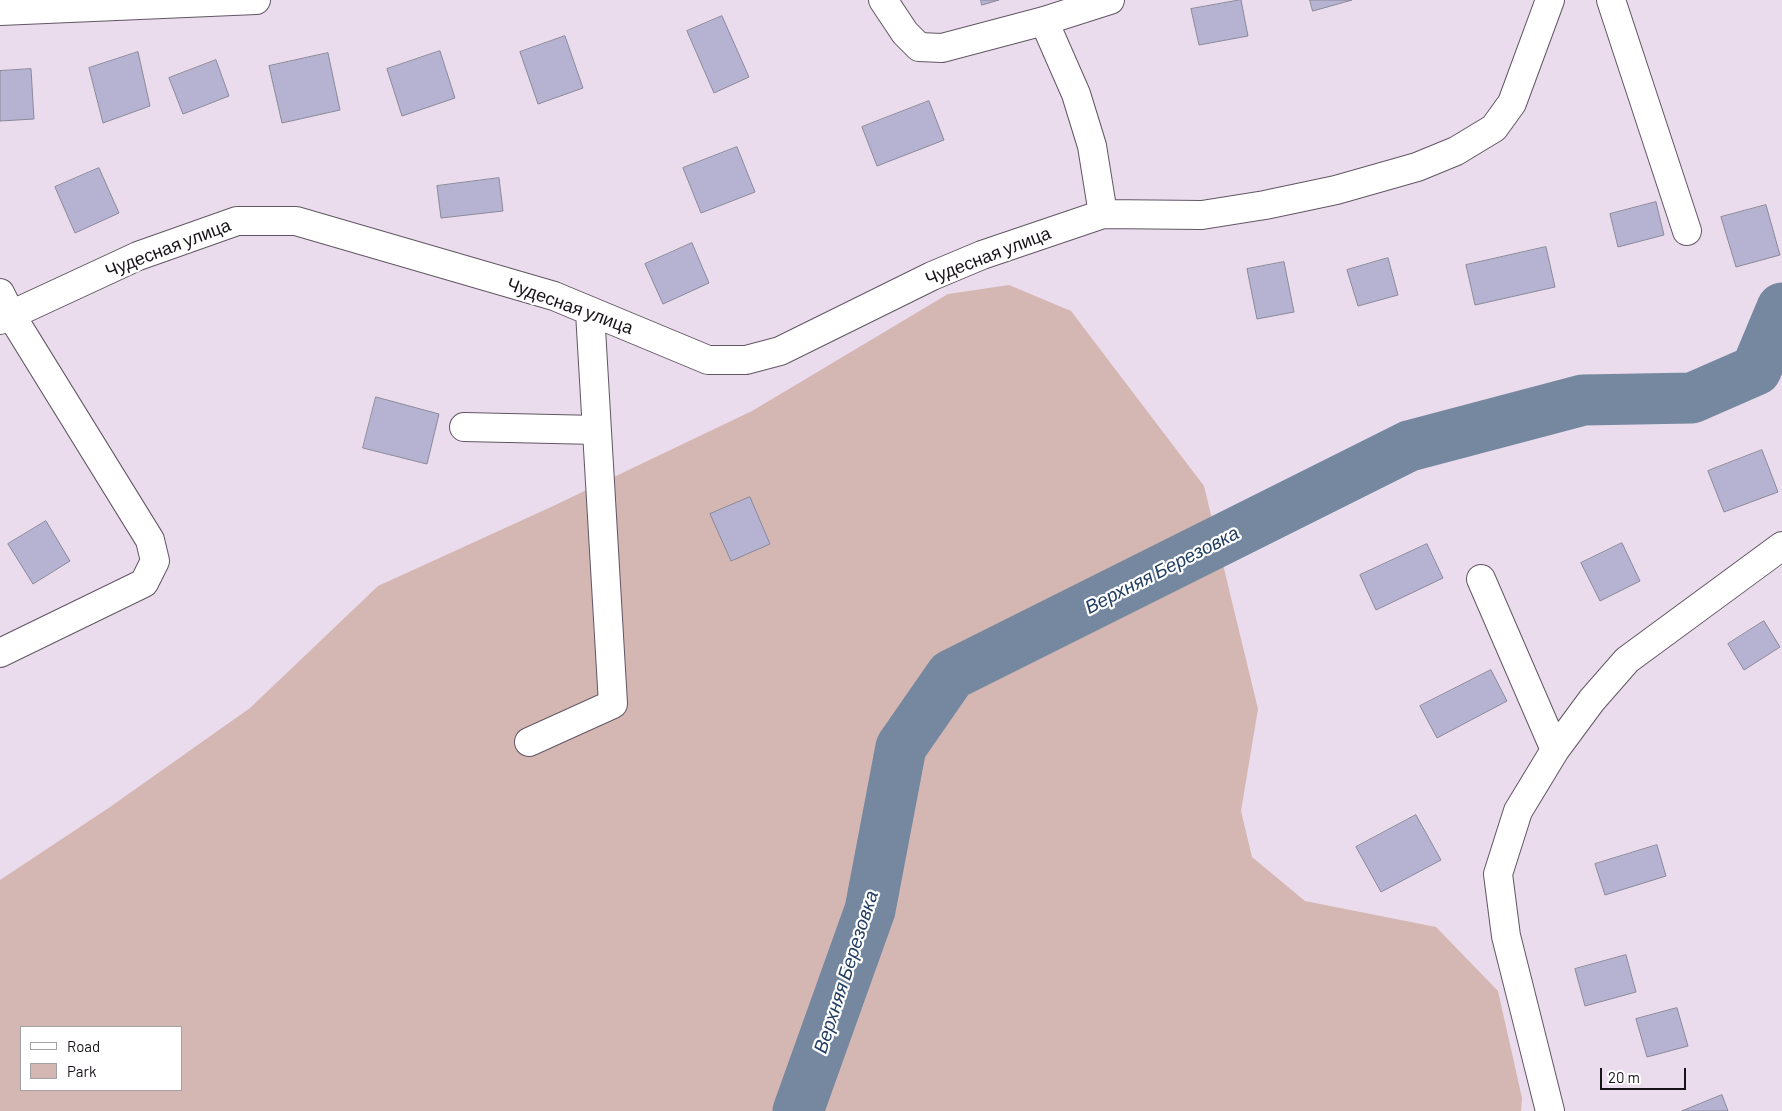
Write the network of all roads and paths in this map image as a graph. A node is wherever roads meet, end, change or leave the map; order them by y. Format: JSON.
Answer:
{"nodes":[{"id":1,"x":256,"y":0,"type":"edge"},
{"id":2,"x":883,"y":0,"type":"edge"},
{"id":3,"x":1110,"y":0,"type":"edge"},
{"id":4,"x":1550,"y":0,"type":"edge"},
{"id":5,"x":1610,"y":0,"type":"edge"},
{"id":6,"x":0,"y":11,"type":"edge"},
{"id":7,"x":1044,"y":21,"type":"junction"},
{"id":8,"x":1103,"y":214,"type":"junction"},
{"id":9,"x":1687,"y":231,"type":"dead end"},
{"id":10,"x":4,"y":309,"type":"edge"},
{"id":11,"x":590,"y":312,"type":"junction"},
{"id":12,"x":464,"y":427,"type":"dead end"},
{"id":13,"x":597,"y":430,"type":"junction"},
{"id":14,"x":1782,"y":546,"type":"edge"},
{"id":15,"x":1481,"y":579,"type":"dead end"},
{"id":16,"x":0,"y":653,"type":"edge"},
{"id":17,"x":529,"y":742,"type":"dead end"},
{"id":18,"x":1554,"y":750,"type":"junction"},
{"id":19,"x":1550,"y":1111,"type":"edge"}],
"edges":[{"from":1,"to":6,"type":"street"},
{"from":2,"to":7,"type":"street"},
{"from":3,"to":7,"type":"street"},
{"from":4,"to":8,"type":"street","name":"Чудесная улица"},
{"from":5,"to":9,"type":"street"},
{"from":7,"to":8,"type":"street"},
{"from":8,"to":11,"type":"street","name":"Чудесная улица"},
{"from":10,"to":11,"type":"street","name":"Чудесная улица"},
{"from":10,"to":16,"type":"street"},
{"from":11,"to":13,"type":"street"},
{"from":12,"to":13,"type":"street"},
{"from":13,"to":17,"type":"street"},
{"from":14,"to":18,"type":"street"},
{"from":15,"to":18,"type":"street"},
{"from":18,"to":19,"type":"street"}]}
